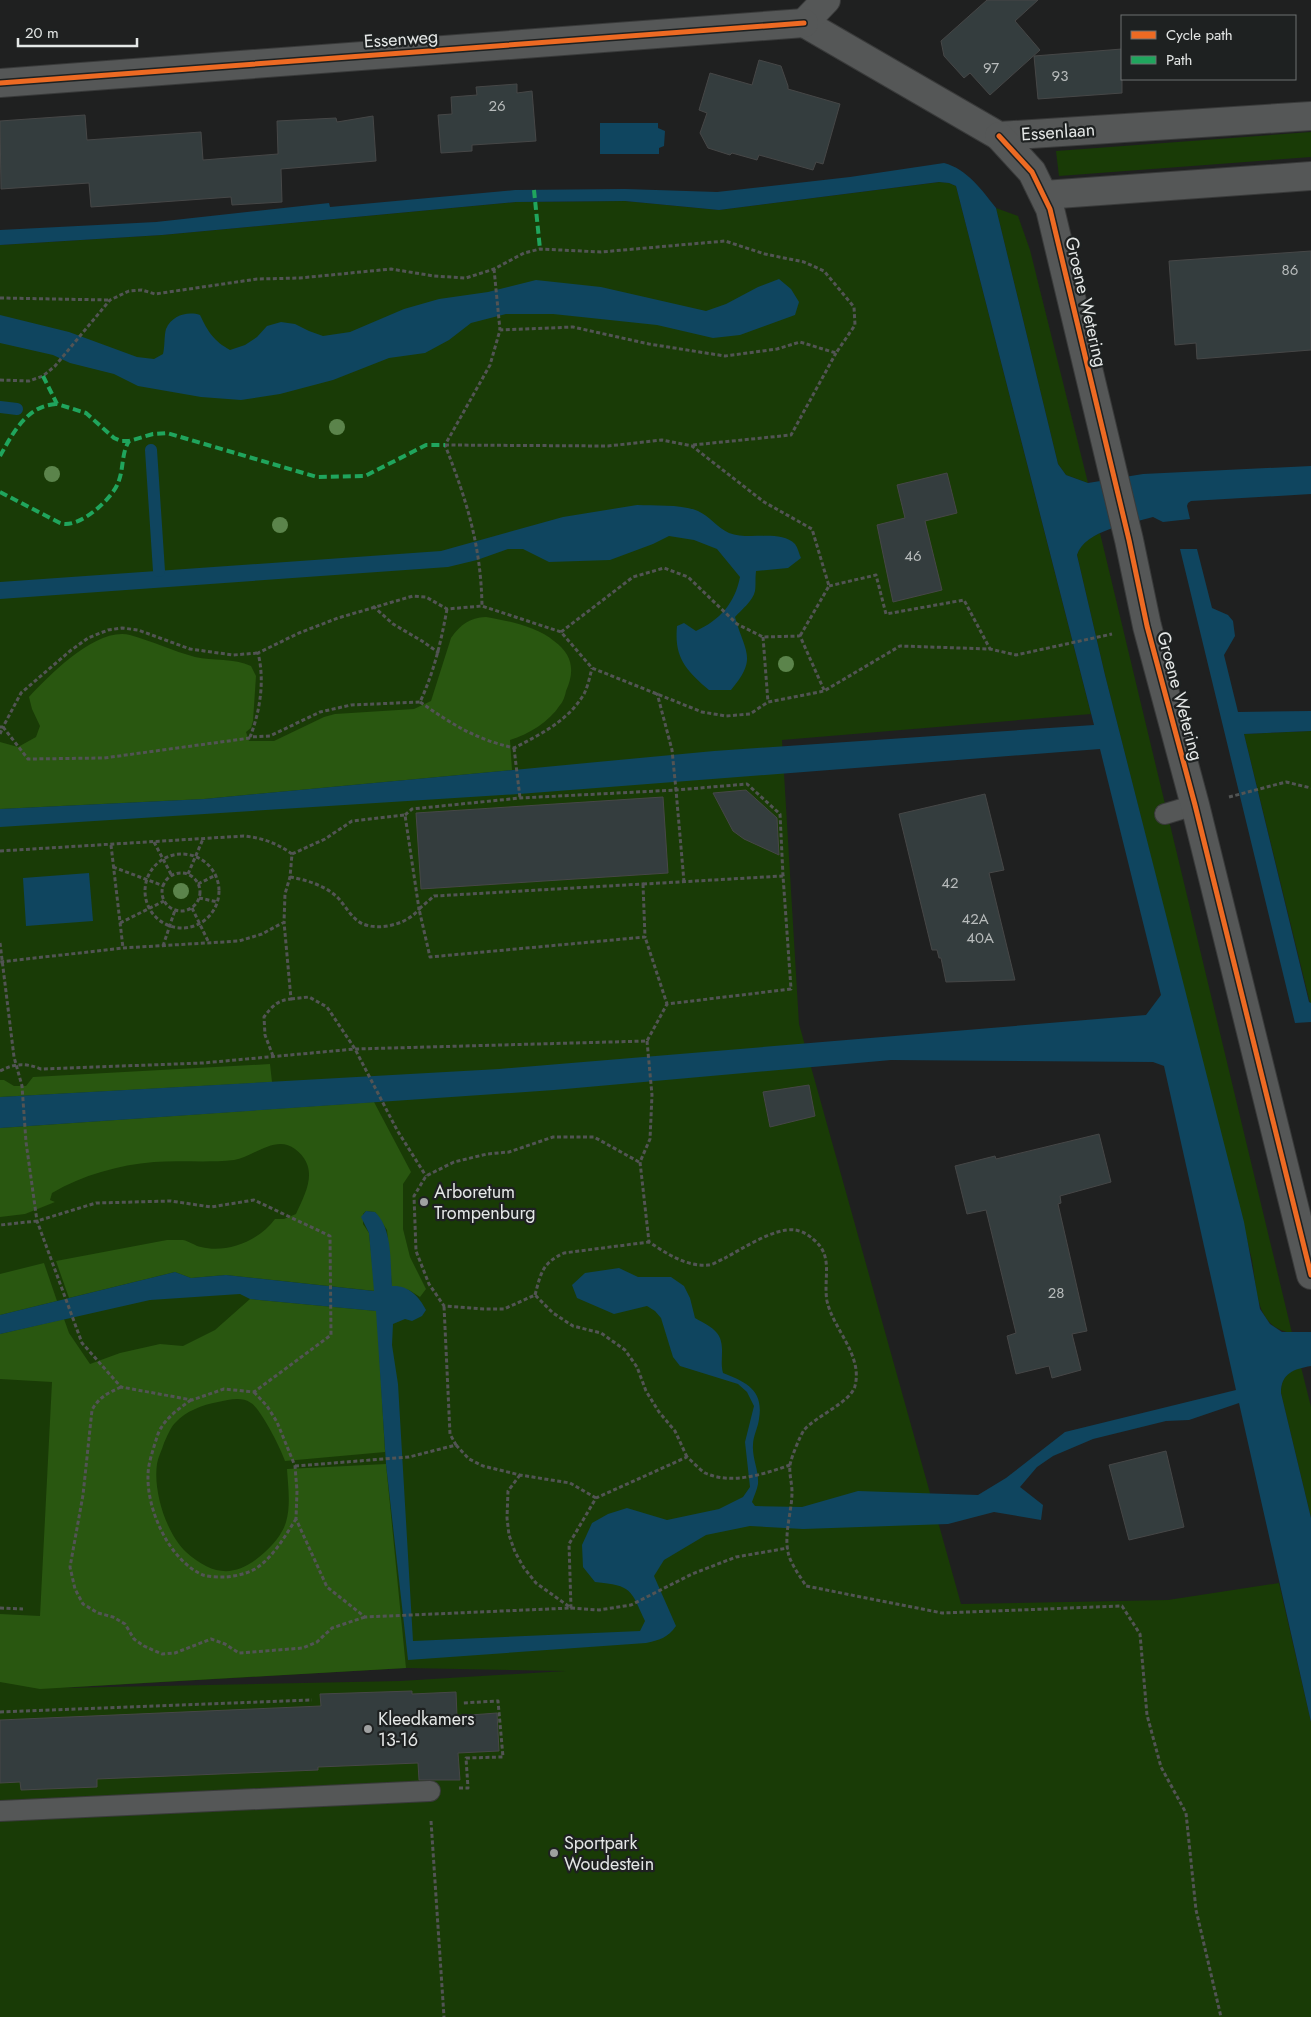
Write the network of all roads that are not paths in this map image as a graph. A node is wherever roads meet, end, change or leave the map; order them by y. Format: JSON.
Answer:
{"nodes":[{"id":1,"x":826,"y":0,"type":"edge"},
{"id":2,"x":804,"y":11,"type":"edge"},
{"id":3,"x":0,"y":82,"type":"edge"},
{"id":4,"x":1311,"y":116,"type":"edge"},
{"id":5,"x":999,"y":136,"type":"junction"},
{"id":6,"x":1311,"y":176,"type":"edge"},
{"id":7,"x":1044,"y":195,"type":"junction"},
{"id":8,"x":1194,"y":805,"type":"junction"},
{"id":9,"x":1165,"y":814,"type":"dead end"},
{"id":10,"x":1311,"y":1275,"type":"edge"},
{"id":11,"x":430,"y":1791,"type":"road end"},
{"id":12,"x":0,"y":1811,"type":"edge"}],
"edges":[{"from":1,"to":2,"type":"street"},
{"from":2,"to":3,"type":"street","name":"Essenweg"},
{"from":2,"to":5,"type":"street","name":"Essenlaan"},
{"from":4,"to":5,"type":"street","name":"Essenlaan"},
{"from":5,"to":7,"type":"street","name":"Groene Wetering"},
{"from":6,"to":7,"type":"street"},
{"from":7,"to":8,"type":"street","name":"Groene Wetering"},
{"from":8,"to":9,"type":"lane"},
{"from":8,"to":10,"type":"street","name":"Groene Wetering"},
{"from":11,"to":12,"type":"lane"}]}
